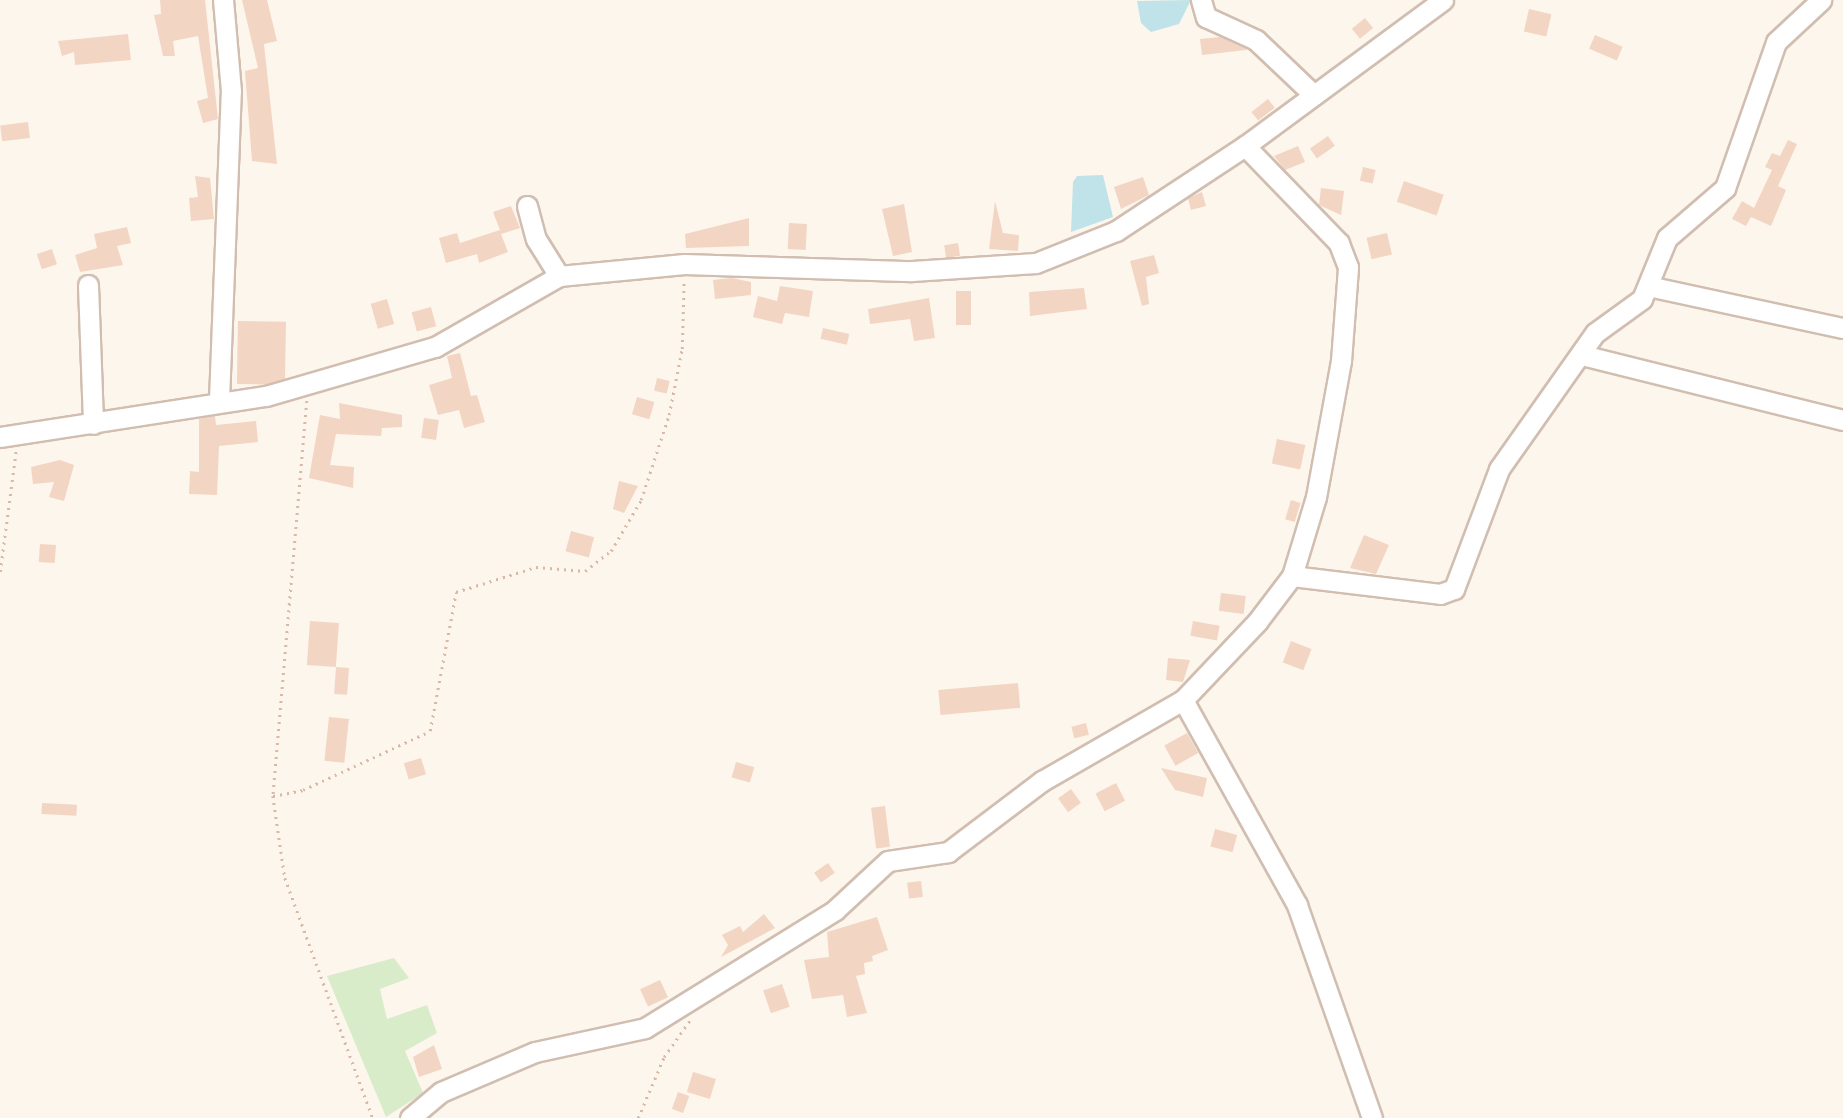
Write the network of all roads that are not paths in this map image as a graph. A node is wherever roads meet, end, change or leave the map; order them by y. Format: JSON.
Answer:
{"nodes":[{"id":1,"x":223,"y":0,"type":"edge"},
{"id":2,"x":1201,"y":0,"type":"edge"},
{"id":3,"x":1443,"y":0,"type":"edge"},
{"id":4,"x":1821,"y":0,"type":"edge"},
{"id":5,"x":1314,"y":95,"type":"junction"},
{"id":6,"x":1245,"y":146,"type":"junction"},
{"id":7,"x":527,"y":206,"type":"dead end"},
{"id":8,"x":559,"y":276,"type":"junction"},
{"id":9,"x":88,"y":285,"type":"dead end"},
{"id":10,"x":1648,"y":286,"type":"junction"},
{"id":11,"x":1843,"y":328,"type":"edge"},
{"id":12,"x":1583,"y":355,"type":"junction"},
{"id":13,"x":219,"y":400,"type":"junction"},
{"id":14,"x":1843,"y":420,"type":"edge"},
{"id":15,"x":93,"y":424,"type":"junction"},
{"id":16,"x":8,"y":437,"type":"edge"},
{"id":17,"x":1292,"y":576,"type":"junction"},
{"id":18,"x":1183,"y":700,"type":"junction"},
{"id":19,"x":410,"y":1118,"type":"edge"},
{"id":20,"x":1372,"y":1118,"type":"edge"}],
"edges":[{"from":1,"to":13,"type":"street"},
{"from":2,"to":5,"type":"street"},
{"from":3,"to":5,"type":"street"},
{"from":4,"to":10,"type":"street"},
{"from":5,"to":6,"type":"street"},
{"from":6,"to":8,"type":"street"},
{"from":6,"to":17,"type":"street"},
{"from":7,"to":8,"type":"street"},
{"from":8,"to":13,"type":"street"},
{"from":9,"to":15,"type":"street"},
{"from":10,"to":11,"type":"street"},
{"from":10,"to":12,"type":"street"},
{"from":12,"to":14,"type":"street"},
{"from":12,"to":17,"type":"street"},
{"from":13,"to":15,"type":"street"},
{"from":15,"to":16,"type":"street"},
{"from":17,"to":18,"type":"street"},
{"from":18,"to":19,"type":"street"},
{"from":18,"to":20,"type":"street"}]}
